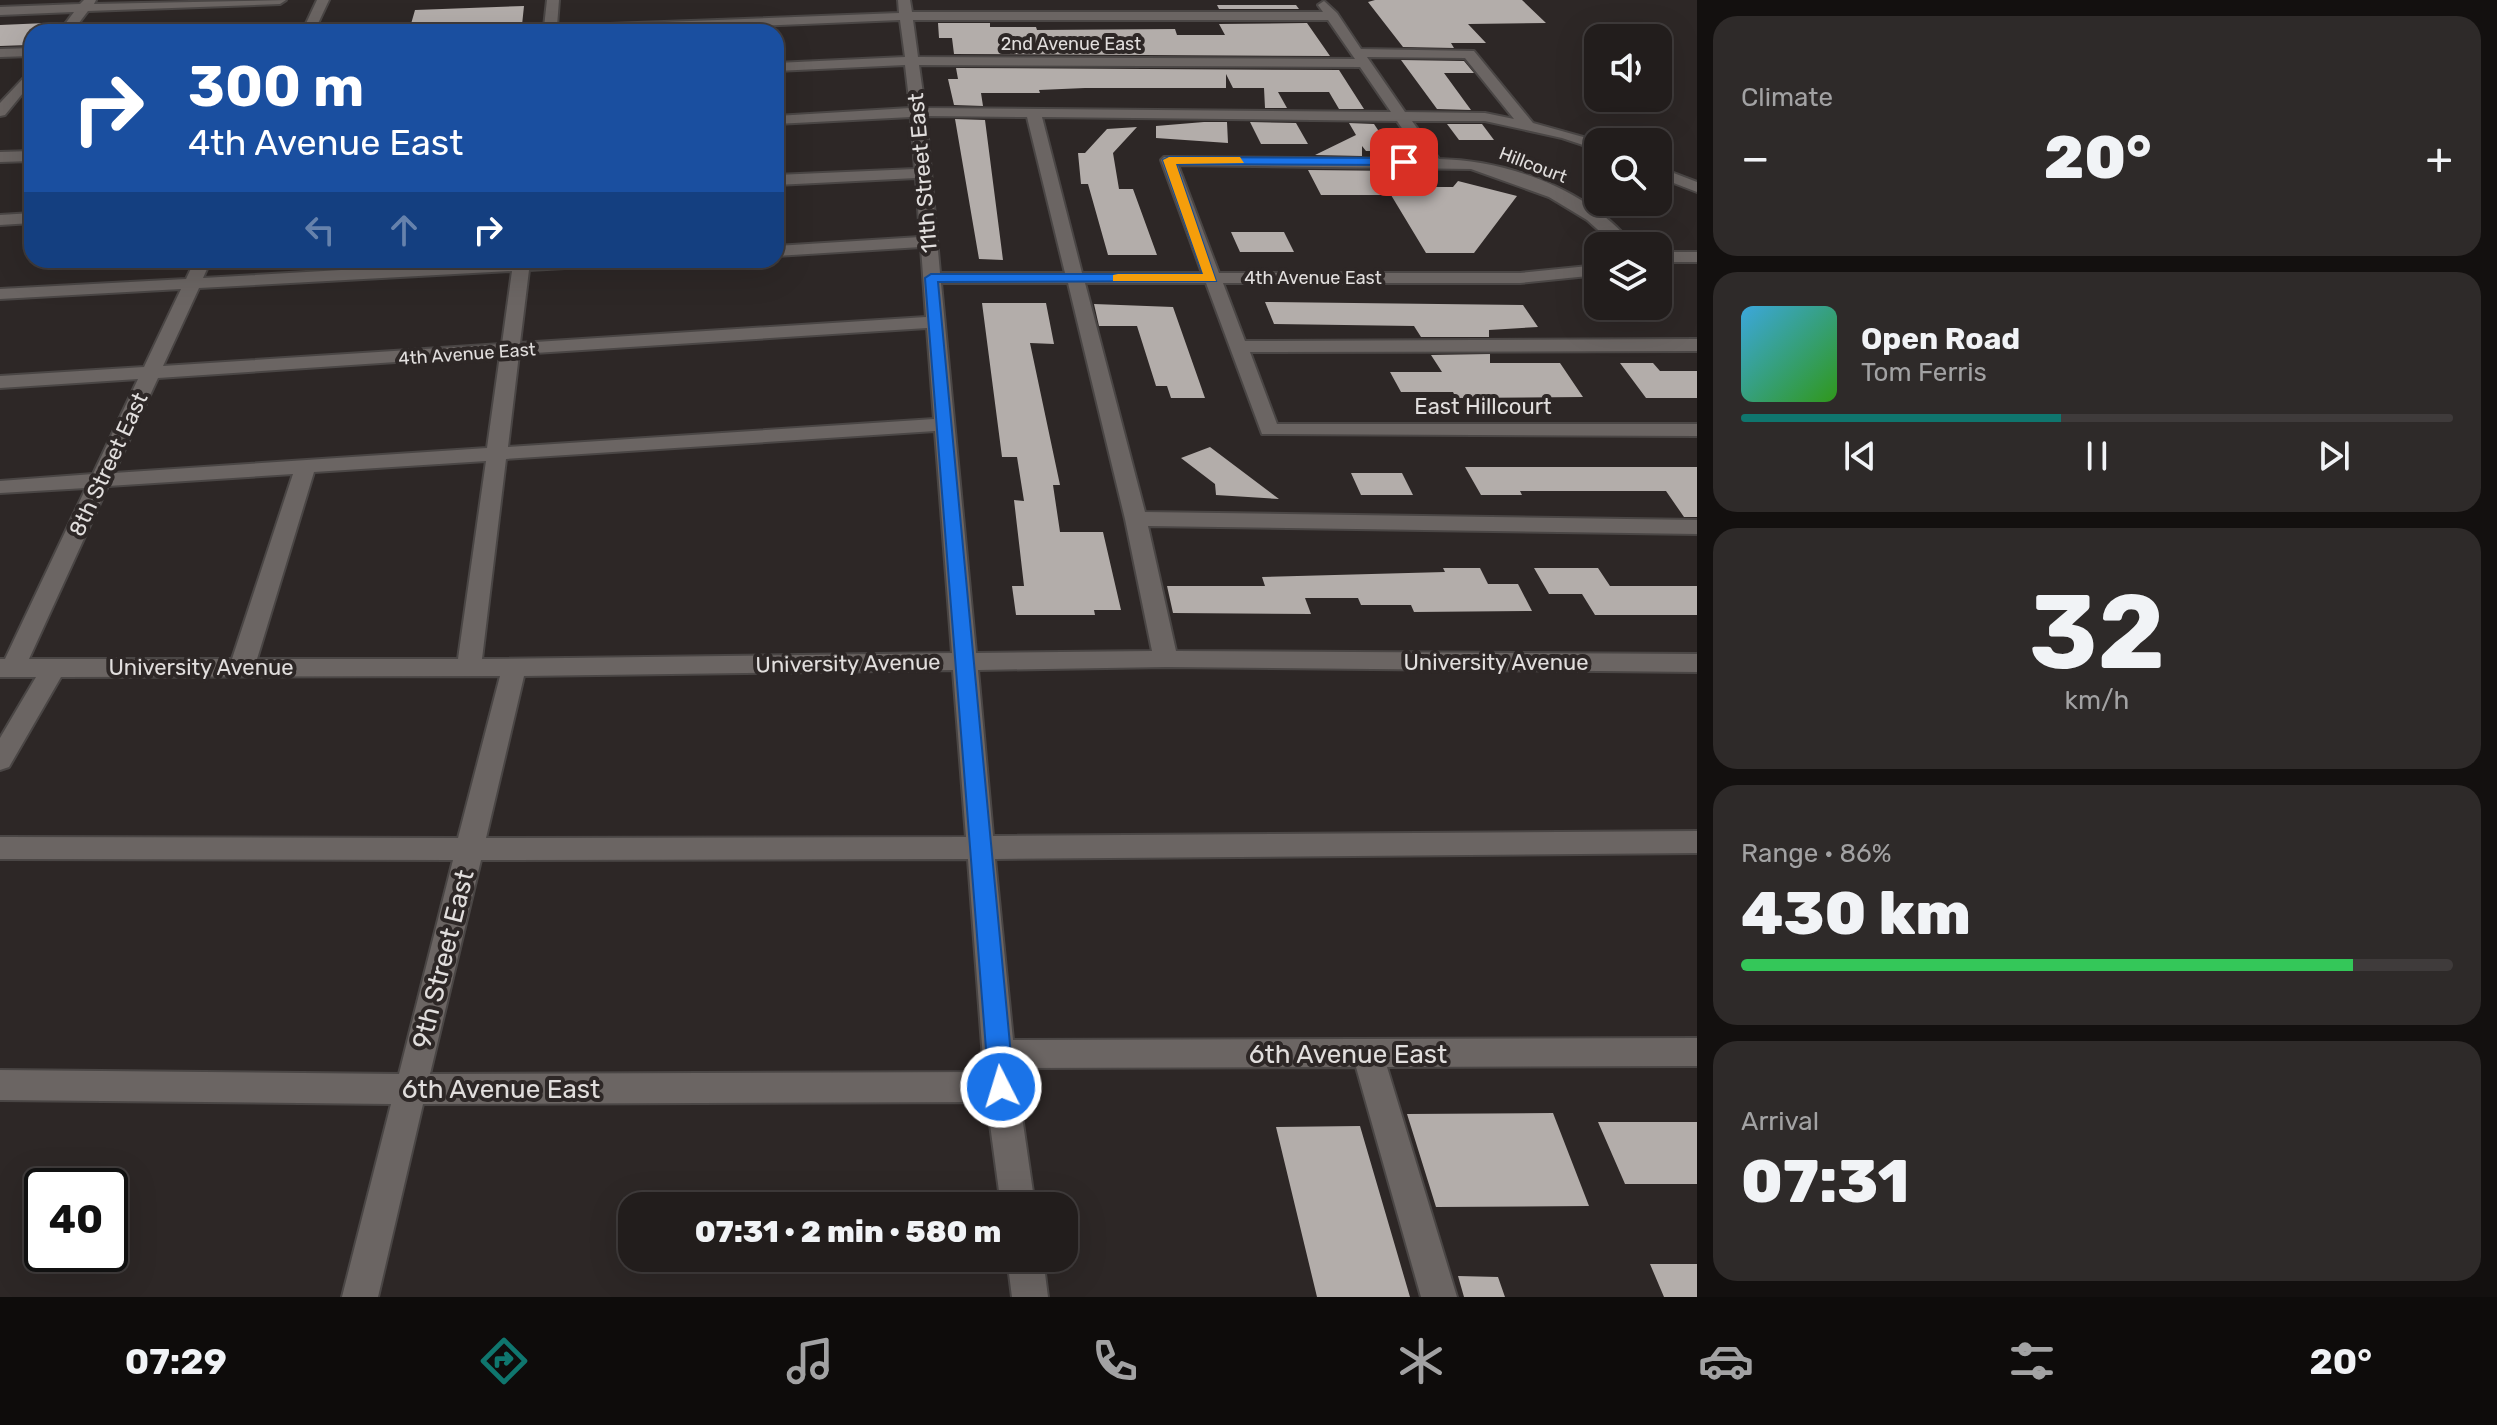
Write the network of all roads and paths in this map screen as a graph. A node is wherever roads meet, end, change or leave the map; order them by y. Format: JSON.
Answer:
{"nodes":[{"id":1,"x":280,"y":0,"type":"edge"},
{"id":2,"x":323,"y":0,"type":"edge"},
{"id":3,"x":553,"y":0,"type":"edge"},
{"id":4,"x":1320,"y":0,"type":"edge"},
{"id":5,"x":87,"y":4,"type":"edge"},
{"id":6,"x":905,"y":8,"type":"edge"},
{"id":7,"x":0,"y":11,"type":"edge"},
{"id":8,"x":1333,"y":16,"type":"junction"},
{"id":9,"x":71,"y":24,"type":"edge"},
{"id":10,"x":312,"y":24,"type":"edge"},
{"id":11,"x":551,"y":24,"type":"edge"},
{"id":12,"x":658,"y":24,"type":"edge"},
{"id":13,"x":24,"y":52,"type":"edge"},
{"id":14,"x":0,"y":53,"type":"edge"},
{"id":15,"x":1361,"y":58,"type":"junction"},
{"id":16,"x":912,"y":61,"type":"junction"},
{"id":17,"x":784,"y":67,"type":"edge"},
{"id":18,"x":24,"y":82,"type":"edge"},
{"id":19,"x":24,"y":102,"type":"edge"},
{"id":20,"x":3,"y":106,"type":"edge"},
{"id":21,"x":918,"y":112,"type":"junction"},
{"id":22,"x":1033,"y":112,"type":"junction"},
{"id":23,"x":1403,"y":116,"type":"junction"},
{"id":24,"x":784,"y":120,"type":"edge"},
{"id":25,"x":1527,"y":125,"type":"junction"},
{"id":26,"x":1584,"y":142,"type":"edge"},
{"id":27,"x":24,"y":156,"type":"edge"},
{"id":28,"x":0,"y":157,"type":"edge"},
{"id":29,"x":1433,"y":162,"type":"junction"},
{"id":30,"x":922,"y":173,"type":"junction"},
{"id":31,"x":1672,"y":177,"type":"edge"},
{"id":32,"x":784,"y":180,"type":"edge"},
{"id":33,"x":1697,"y":187,"type":"edge"},
{"id":34,"x":24,"y":218,"type":"edge"},
{"id":35,"x":0,"y":220,"type":"edge"},
{"id":36,"x":1611,"y":232,"type":"edge"},
{"id":37,"x":927,"y":242,"type":"junction"},
{"id":38,"x":784,"y":251,"type":"edge"},
{"id":39,"x":1672,"y":257,"type":"edge"},
{"id":40,"x":1697,"y":257,"type":"edge"},
{"id":41,"x":199,"y":268,"type":"edge"},
{"id":42,"x":443,"y":268,"type":"edge"},
{"id":43,"x":520,"y":268,"type":"edge"},
{"id":44,"x":1584,"y":271,"type":"edge"},
{"id":45,"x":931,"y":278,"type":"junction"},
{"id":46,"x":1074,"y":278,"type":"junction"},
{"id":47,"x":1211,"y":278,"type":"junction"},
{"id":48,"x":192,"y":284,"type":"junction"},
{"id":49,"x":0,"y":294,"type":"edge"},
{"id":50,"x":935,"y":322,"type":"junction"},
{"id":51,"x":1697,"y":345,"type":"edge"},
{"id":52,"x":1236,"y":347,"type":"junction"},
{"id":53,"x":510,"y":351,"type":"junction"},
{"id":54,"x":151,"y":373,"type":"junction"},
{"id":55,"x":0,"y":382,"type":"edge"},
{"id":56,"x":943,"y":424,"type":"junction"},
{"id":57,"x":1269,"y":430,"type":"joint"},
{"id":58,"x":1697,"y":430,"type":"edge"},
{"id":59,"x":497,"y":453,"type":"junction"},
{"id":60,"x":306,"y":466,"type":"junction"},
{"id":61,"x":101,"y":480,"type":"junction"},
{"id":62,"x":0,"y":487,"type":"edge"},
{"id":63,"x":1136,"y":519,"type":"junction"},
{"id":64,"x":1697,"y":527,"type":"edge"},
{"id":65,"x":1166,"y":659,"type":"junction"},
{"id":66,"x":964,"y":661,"type":"junction"},
{"id":67,"x":1697,"y":663,"type":"edge"},
{"id":68,"x":55,"y":666,"type":"junction"},
{"id":69,"x":242,"y":667,"type":"junction"},
{"id":70,"x":514,"y":667,"type":"junction"},
{"id":71,"x":6,"y":668,"type":"edge"},
{"id":72,"x":469,"y":668,"type":"junction"},
{"id":73,"x":0,"y":760,"type":"edge"},
{"id":74,"x":1697,"y":842,"type":"edge"},
{"id":75,"x":0,"y":848,"type":"edge"},
{"id":76,"x":981,"y":848,"type":"junction"},
{"id":77,"x":469,"y":849,"type":"junction"},
{"id":78,"x":1697,"y":1052,"type":"edge"},
{"id":79,"x":998,"y":1054,"type":"junction"},
{"id":80,"x":1368,"y":1055,"type":"junction"},
{"id":81,"x":0,"y":1085,"type":"edge"},
{"id":82,"x":1001,"y":1087,"type":"junction"},
{"id":83,"x":411,"y":1089,"type":"junction"},
{"id":84,"x":1016,"y":1192,"type":"edge"},
{"id":85,"x":1027,"y":1272,"type":"edge"},
{"id":86,"x":360,"y":1297,"type":"edge"},
{"id":87,"x":1030,"y":1297,"type":"edge"},
{"id":88,"x":1439,"y":1297,"type":"edge"}],
"edges":[{"from":1,"to":5,"type":"street"},
{"from":2,"to":10,"type":"street"},
{"from":3,"to":11,"type":"street"},
{"from":4,"to":8,"type":"street"},
{"from":5,"to":7,"type":"street"},
{"from":5,"to":9,"type":"street"},
{"from":6,"to":8,"type":"street"},
{"from":6,"to":12,"type":"street"},
{"from":6,"to":16,"type":"street","name":"11th Street East"},
{"from":8,"to":15,"type":"street"},
{"from":13,"to":14,"type":"street"},
{"from":15,"to":16,"type":"street","name":"2nd Avenue East"},
{"from":15,"to":23,"type":"street"},
{"from":15,"to":25,"type":"street","name":"2nd Avenue East"},
{"from":16,"to":17,"type":"street","name":"2nd Avenue East"},
{"from":16,"to":21,"type":"street","name":"11th Street East"},
{"from":18,"to":20,"type":"street"},
{"from":19,"to":20,"type":"street"},
{"from":21,"to":22,"type":"street"},
{"from":21,"to":24,"type":"street"},
{"from":21,"to":30,"type":"street","name":"11th Street East"},
{"from":22,"to":23,"type":"street"},
{"from":22,"to":46,"type":"street"},
{"from":23,"to":25,"type":"street"},
{"from":23,"to":29,"type":"street"},
{"from":25,"to":26,"type":"street"},
{"from":27,"to":28,"type":"street"},
{"from":29,"to":36,"type":"street","name":"Hillcourt"},
{"from":29,"to":47,"type":"street","name":"Hillcourt"},
{"from":30,"to":32,"type":"street"},
{"from":30,"to":37,"type":"street","name":"11th Street East"},
{"from":31,"to":33,"type":"street"},
{"from":34,"to":35,"type":"street"},
{"from":37,"to":38,"type":"street"},
{"from":37,"to":45,"type":"street","name":"11th Street East"},
{"from":39,"to":40,"type":"street"},
{"from":41,"to":48,"type":"street","name":"8th Street East"},
{"from":42,"to":48,"type":"street"},
{"from":43,"to":53,"type":"street"},
{"from":44,"to":47,"type":"street","name":"4th Avenue East"},
{"from":45,"to":46,"type":"street","name":"4th Avenue East"},
{"from":45,"to":50,"type":"street","name":"11th Street East"},
{"from":46,"to":47,"type":"street","name":"4th Avenue East"},
{"from":46,"to":63,"type":"street"},
{"from":47,"to":52,"type":"street","name":"Hillcourt"},
{"from":48,"to":49,"type":"street"},
{"from":48,"to":54,"type":"street","name":"8th Street East"},
{"from":50,"to":53,"type":"street","name":"4th Avenue East"},
{"from":50,"to":56,"type":"street","name":"11th Street East"},
{"from":51,"to":52,"type":"street"},
{"from":52,"to":57,"type":"street","name":"Hillcourt"},
{"from":53,"to":54,"type":"street","name":"4th Avenue East"},
{"from":53,"to":59,"type":"street"},
{"from":54,"to":55,"type":"street","name":"4th Avenue East"},
{"from":54,"to":61,"type":"street","name":"8th Street East"},
{"from":56,"to":59,"type":"street"},
{"from":56,"to":66,"type":"street","name":"11th Street East"},
{"from":57,"to":58,"type":"street","name":"East Hillcourt"},
{"from":59,"to":60,"type":"street"},
{"from":59,"to":72,"type":"street"},
{"from":60,"to":61,"type":"street"},
{"from":60,"to":69,"type":"street"},
{"from":61,"to":62,"type":"street"},
{"from":61,"to":71,"type":"street","name":"8th Street East"},
{"from":63,"to":64,"type":"street"},
{"from":63,"to":65,"type":"street"},
{"from":65,"to":66,"type":"street","name":"University Avenue"},
{"from":65,"to":67,"type":"street","name":"University Avenue"},
{"from":66,"to":70,"type":"street","name":"University Avenue"},
{"from":66,"to":76,"type":"street","name":"11th Street East"},
{"from":68,"to":69,"type":"street","name":"University Avenue"},
{"from":68,"to":71,"type":"street","name":"University Avenue"},
{"from":68,"to":73,"type":"street"},
{"from":69,"to":72,"type":"street","name":"University Avenue"},
{"from":70,"to":72,"type":"street","name":"University Avenue"},
{"from":70,"to":77,"type":"street","name":"9th Street East"},
{"from":74,"to":76,"type":"street"},
{"from":75,"to":77,"type":"street"},
{"from":76,"to":77,"type":"street"},
{"from":76,"to":79,"type":"street","name":"11th Street East"},
{"from":77,"to":83,"type":"street","name":"9th Street East"},
{"from":78,"to":80,"type":"street","name":"6th Avenue East"},
{"from":79,"to":80,"type":"street","name":"6th Avenue East"},
{"from":79,"to":82,"type":"street","name":"11th Street East"},
{"from":80,"to":88,"type":"street"},
{"from":81,"to":83,"type":"street","name":"6th Avenue East"},
{"from":82,"to":83,"type":"street","name":"6th Avenue East"},
{"from":82,"to":84,"type":"street","name":"11th Street East"},
{"from":83,"to":86,"type":"street","name":"9th Street East"},
{"from":85,"to":87,"type":"street"}]}
